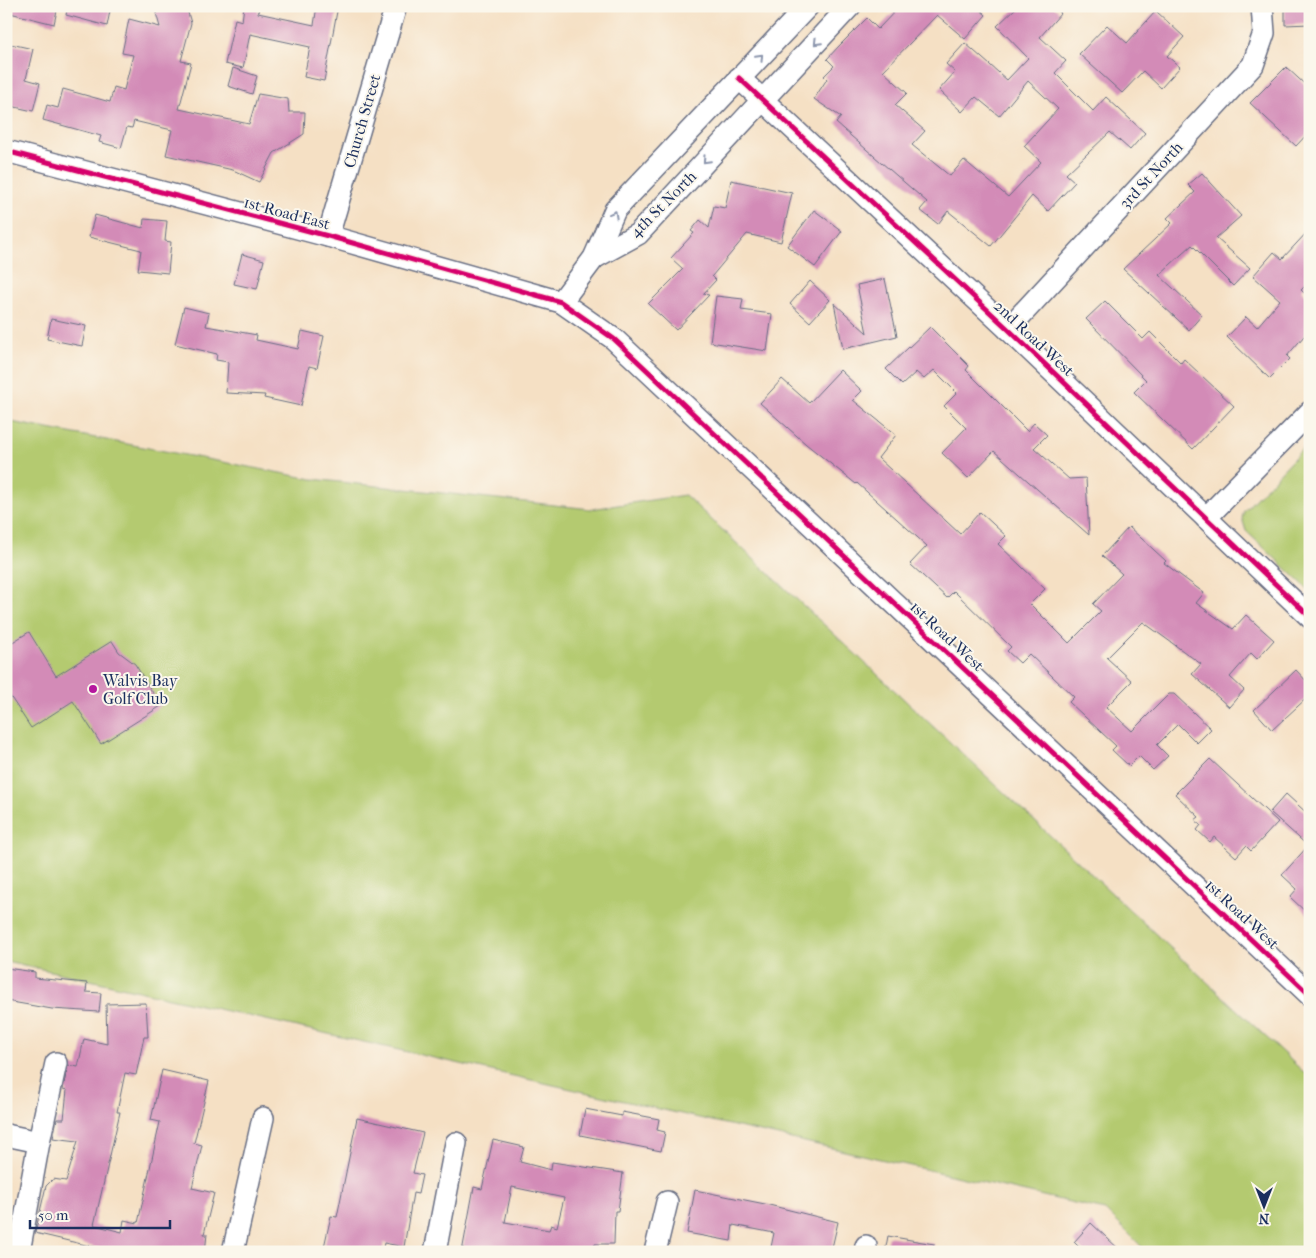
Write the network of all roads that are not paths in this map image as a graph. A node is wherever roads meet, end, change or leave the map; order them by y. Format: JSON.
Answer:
{"nodes":[{"id":1,"x":396,"y":6,"type":"edge"},
{"id":2,"x":808,"y":6,"type":"edge"},
{"id":3,"x":850,"y":6,"type":"edge"},
{"id":4,"x":1262,"y":6,"type":"edge"},
{"id":5,"x":740,"y":78,"type":"junction"},
{"id":6,"x":761,"y":100,"type":"junction"},
{"id":7,"x":6,"y":151,"type":"edge"},
{"id":8,"x":328,"y":236,"type":"junction"},
{"id":9,"x":594,"y":258,"type":"junction"},
{"id":10,"x":561,"y":302,"type":"junction"},
{"id":11,"x":1008,"y":329,"type":"junction"},
{"id":12,"x":1310,"y":412,"type":"edge"},
{"id":13,"x":1206,"y":518,"type":"junction"},
{"id":14,"x":1310,"y":617,"type":"edge"},
{"id":15,"x":1310,"y":995,"type":"edge"},
{"id":16,"x":56,"y":1063,"type":"dead end"},
{"id":17,"x":263,"y":1118,"type":"dead end"},
{"id":18,"x":6,"y":1135,"type":"edge"},
{"id":19,"x":39,"y":1142,"type":"junction"},
{"id":20,"x":456,"y":1143,"type":"dead end"},
{"id":21,"x":668,"y":1202,"type":"dead end"},
{"id":22,"x":19,"y":1252,"type":"edge"},
{"id":23,"x":233,"y":1252,"type":"edge"},
{"id":24,"x":435,"y":1252,"type":"edge"},
{"id":25,"x":655,"y":1252,"type":"edge"}],
"edges":[{"from":1,"to":8,"type":"street","name":"Church Street"},
{"from":5,"to":2,"type":"street","name":"4th St North","one_way":true},
{"from":3,"to":6,"type":"street","name":"4th St North","one_way":true},
{"from":4,"to":11,"type":"street","name":"3rd St North"},
{"from":5,"to":6,"type":"street","name":"2nd Road West"},
{"from":9,"to":5,"type":"street","name":"4th St North","one_way":true},
{"from":6,"to":9,"type":"street","name":"4th St North","one_way":true},
{"from":6,"to":11,"type":"street","name":"2nd Road West"},
{"from":7,"to":8,"type":"street","name":"1st Road East"},
{"from":8,"to":10,"type":"street","name":"1st Road East"},
{"from":9,"to":10,"type":"street"},
{"from":10,"to":15,"type":"street","name":"1st Road West"},
{"from":11,"to":13,"type":"street","name":"2nd Road West"},
{"from":12,"to":13,"type":"street"},
{"from":13,"to":14,"type":"street","name":"2nd Road West"},
{"from":16,"to":19,"type":"street"},
{"from":17,"to":23,"type":"street"},
{"from":18,"to":19,"type":"street"},
{"from":19,"to":22,"type":"street"},
{"from":20,"to":24,"type":"street"},
{"from":21,"to":25,"type":"street"}]}
